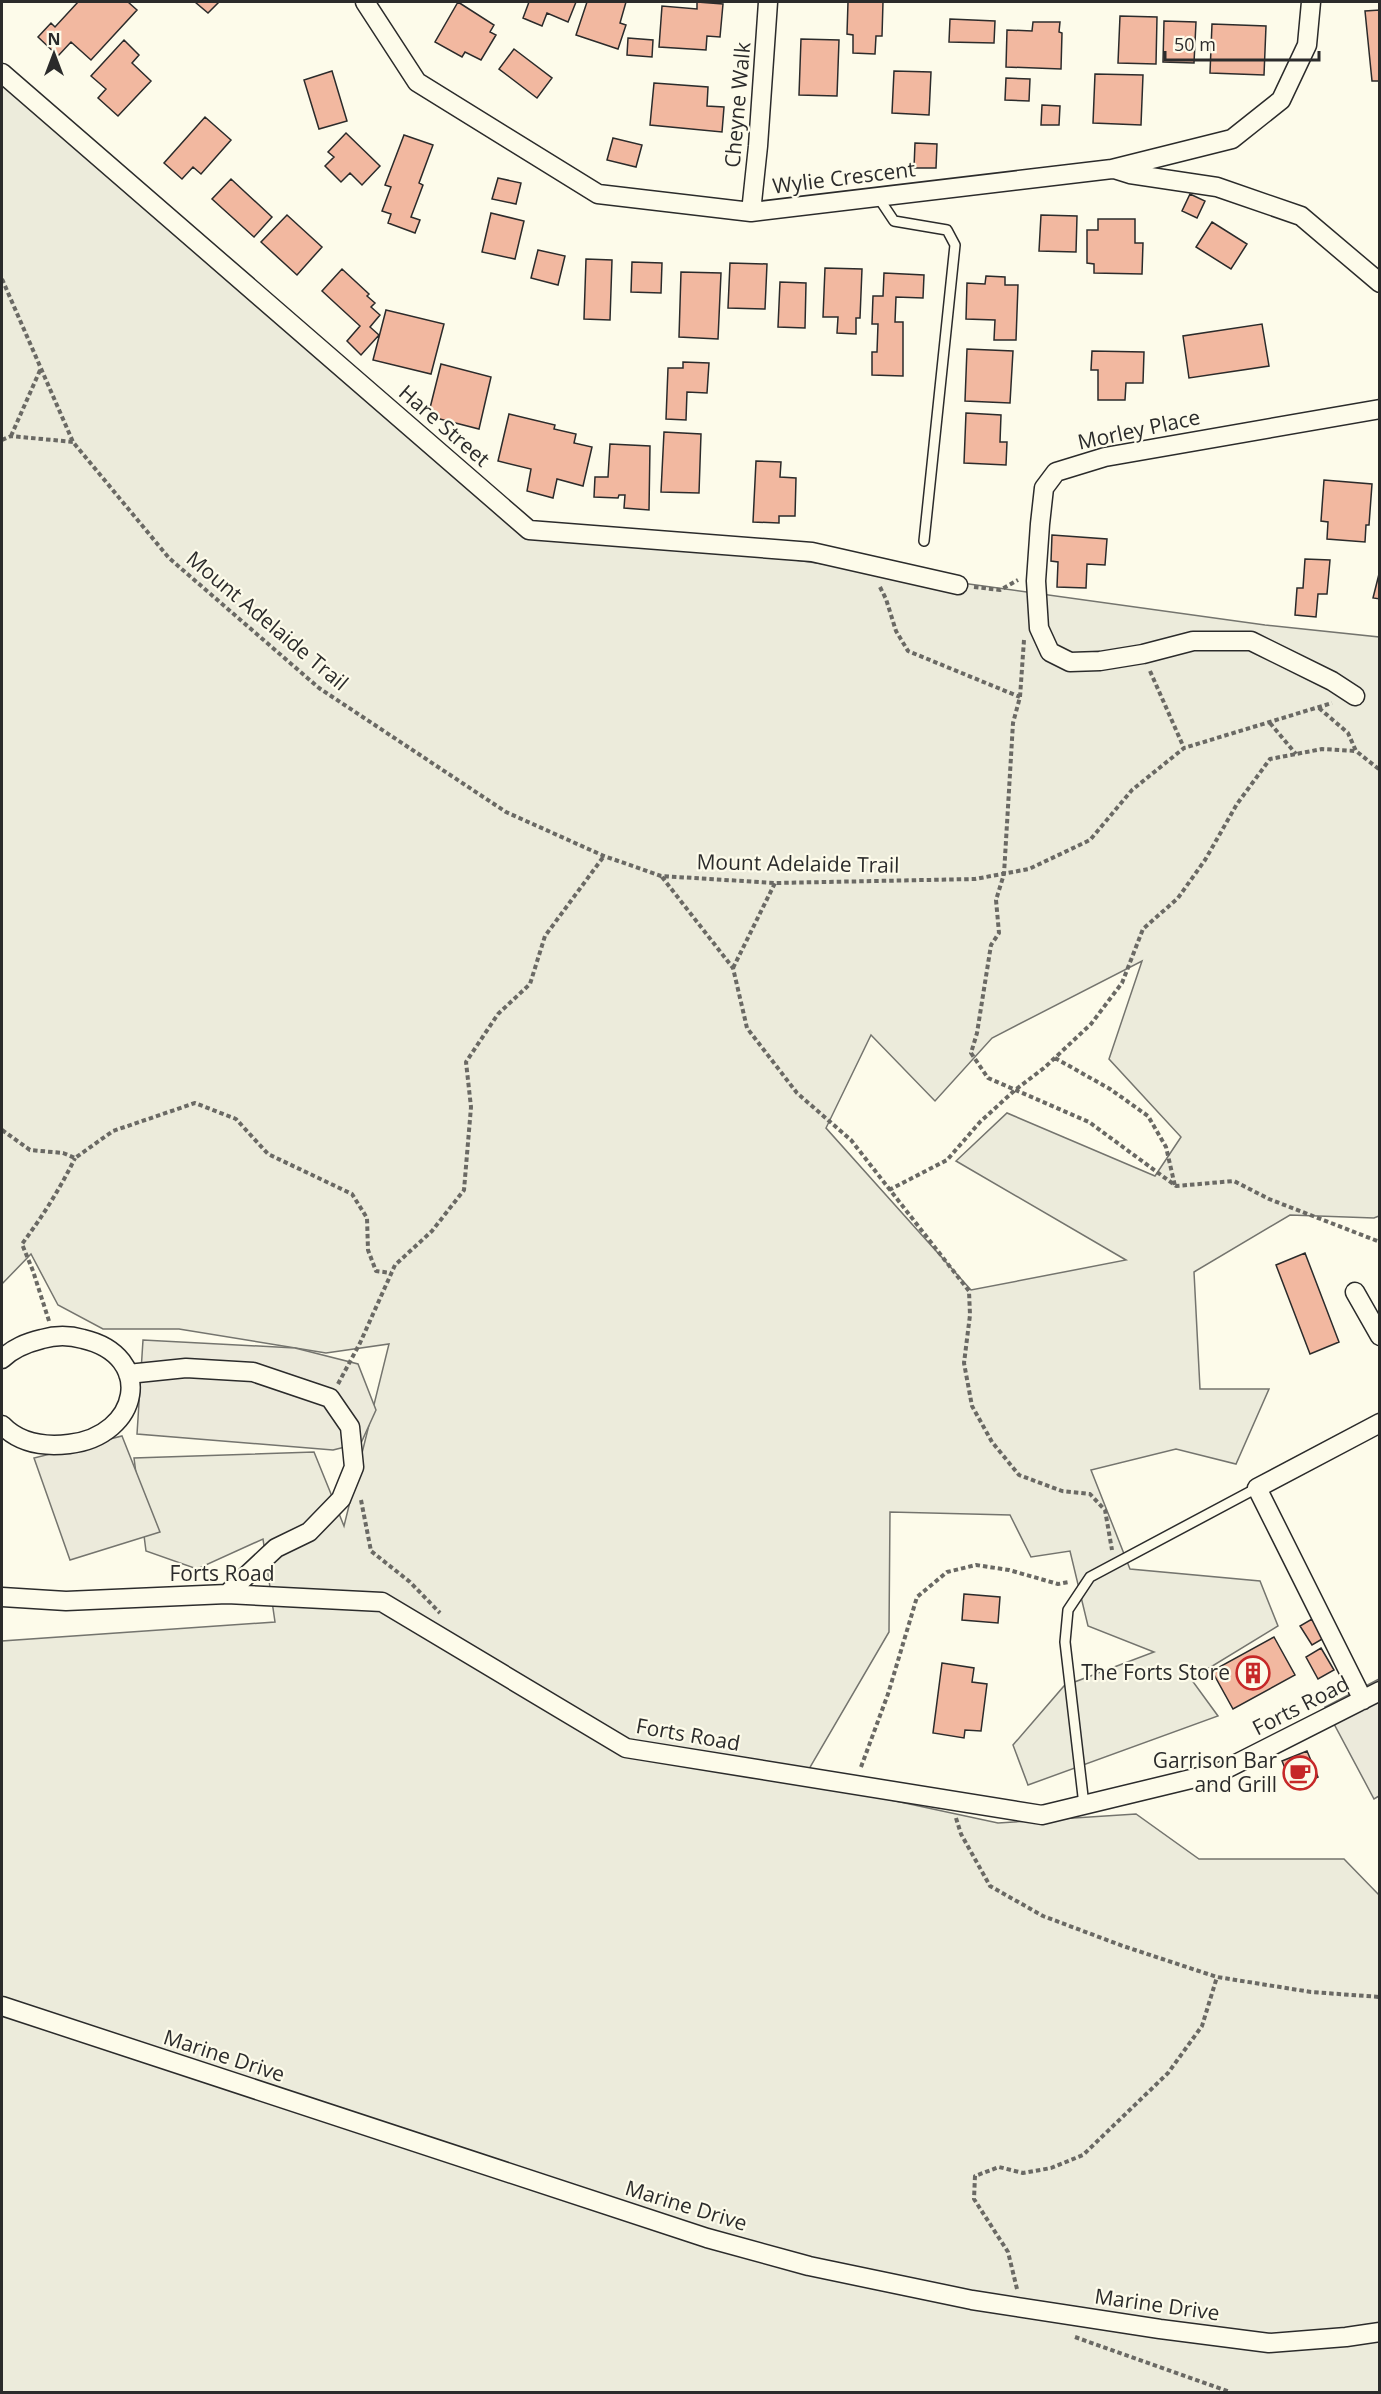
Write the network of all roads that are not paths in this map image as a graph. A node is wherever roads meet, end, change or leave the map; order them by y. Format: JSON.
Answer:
{"nodes":[{"id":1,"x":365,"y":2,"type":"edge"},
{"id":2,"x":768,"y":2,"type":"edge"},
{"id":3,"x":1311,"y":2,"type":"edge"},
{"id":4,"x":2,"y":73,"type":"edge"},
{"id":5,"x":1112,"y":169,"type":"junction"},
{"id":6,"x":878,"y":197,"type":"junction"},
{"id":7,"x":751,"y":212,"type":"junction"},
{"id":8,"x":1380,"y":283,"type":"edge"},
{"id":9,"x":1380,"y":410,"type":"edge"},
{"id":10,"x":924,"y":541,"type":"dead end"},
{"id":11,"x":958,"y":585,"type":"road end"},
{"id":12,"x":1355,"y":696,"type":"dead end"},
{"id":13,"x":1355,"y":1292,"type":"dead end"},
{"id":14,"x":1380,"y":1336,"type":"edge"},
{"id":15,"x":2,"y":1359,"type":"edge"},
{"id":16,"x":128,"y":1374,"type":"junction"},
{"id":17,"x":1380,"y":1424,"type":"edge"},
{"id":18,"x":2,"y":1425,"type":"edge"},
{"id":19,"x":1257,"y":1488,"type":"junction"},
{"id":20,"x":227,"y":1593,"type":"junction"},
{"id":21,"x":2,"y":1598,"type":"edge"},
{"id":22,"x":1380,"y":1691,"type":"edge"},
{"id":23,"x":1363,"y":1700,"type":"junction"},
{"id":24,"x":1084,"y":1805,"type":"junction"},
{"id":25,"x":2,"y":2006,"type":"edge"},
{"id":26,"x":1380,"y":2332,"type":"edge"}],
"edges":[{"from":1,"to":7,"type":"street","name":"Wylie Crescent"},
{"from":2,"to":7,"type":"street","name":"Cheyne Walk"},
{"from":3,"to":5,"type":"street","name":"Wylie Crescent"},
{"from":4,"to":11,"type":"street","name":"Hare Street"},
{"from":5,"to":6,"type":"street","name":"Wylie Crescent"},
{"from":5,"to":8,"type":"street"},
{"from":6,"to":7,"type":"street","name":"Wylie Crescent"},
{"from":6,"to":10,"type":"lane"},
{"from":9,"to":12,"type":"street","name":"Morley Place"},
{"from":13,"to":14,"type":"street"},
{"from":15,"to":16,"type":"street"},
{"from":16,"to":18,"type":"street"},
{"from":16,"to":20,"type":"street"},
{"from":17,"to":19,"type":"street"},
{"from":19,"to":23,"type":"street"},
{"from":19,"to":24,"type":"lane"},
{"from":20,"to":21,"type":"street","name":"Forts Road"},
{"from":20,"to":24,"type":"street","name":"Forts Road"},
{"from":22,"to":23,"type":"street","name":"Forts Road"},
{"from":23,"to":24,"type":"street","name":"Forts Road"},
{"from":25,"to":26,"type":"street","name":"Marine Drive"}]}
